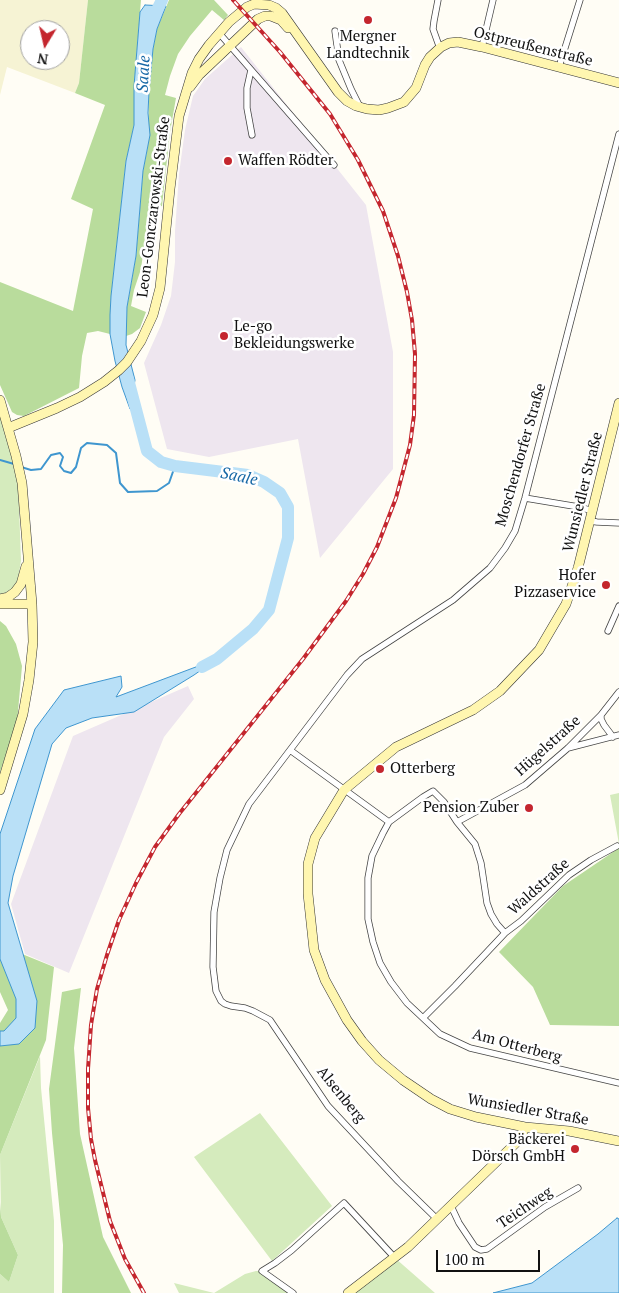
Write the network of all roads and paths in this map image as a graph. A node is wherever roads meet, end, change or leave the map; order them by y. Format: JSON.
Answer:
{"nodes":[{"id":1,"x":438,"y":0,"type":"edge"},
{"id":2,"x":493,"y":0,"type":"edge"},
{"id":3,"x":580,"y":0,"type":"edge"},
{"id":4,"x":336,"y":30,"type":"dead end"},
{"id":5,"x":219,"y":34,"type":"junction"},
{"id":6,"x":303,"y":43,"type":"junction"},
{"id":7,"x":229,"y":46,"type":"junction"},
{"id":8,"x":441,"y":47,"type":"junction"},
{"id":9,"x":482,"y":47,"type":"junction"},
{"id":10,"x":559,"y":67,"type":"junction"},
{"id":11,"x":251,"y":70,"type":"junction"},
{"id":12,"x":619,"y":83,"type":"edge"},
{"id":13,"x":187,"y":92,"type":"junction"},
{"id":14,"x":360,"y":107,"type":"junction"},
{"id":15,"x":619,"y":134,"type":"edge"},
{"id":16,"x":252,"y":135,"type":"dead end"},
{"id":17,"x":334,"y":165,"type":"dead end"},
{"id":18,"x":0,"y":400,"type":"edge"},
{"id":19,"x":619,"y":403,"type":"edge"},
{"id":20,"x":8,"y":428,"type":"junction"},
{"id":21,"x":525,"y":498,"type":"junction"},
{"id":22,"x":591,"y":516,"type":"junction"},
{"id":23,"x":619,"y":523,"type":"edge"},
{"id":24,"x":28,"y":558,"type":"junction"},
{"id":25,"x":0,"y":599,"type":"edge"},
{"id":26,"x":0,"y":604,"type":"edge"},
{"id":27,"x":32,"y":604,"type":"junction"},
{"id":28,"x":619,"y":606,"type":"edge"},
{"id":29,"x":608,"y":631,"type":"dead end"},
{"id":30,"x":619,"y":692,"type":"edge"},
{"id":31,"x":601,"y":714,"type":"junction"},
{"id":32,"x":616,"y":736,"type":"edge"},
{"id":33,"x":568,"y":748,"type":"junction"},
{"id":34,"x":290,"y":750,"type":"junction"},
{"id":35,"x":0,"y":790,"type":"edge"},
{"id":36,"x":344,"y":790,"type":"junction"},
{"id":37,"x":434,"y":791,"type":"joint"},
{"id":38,"x":389,"y":822,"type":"junction"},
{"id":39,"x":457,"y":822,"type":"junction"},
{"id":40,"x":617,"y":846,"type":"dead end"},
{"id":41,"x":505,"y":933,"type":"junction"},
{"id":42,"x":221,"y":1001,"type":"joint"},
{"id":43,"x":423,"y":1018,"type":"junction"},
{"id":44,"x":619,"y":1083,"type":"edge"},
{"id":45,"x":525,"y":1127,"type":"junction"},
{"id":46,"x":619,"y":1141,"type":"edge"},
{"id":47,"x":578,"y":1188,"type":"dead end"},
{"id":48,"x":451,"y":1206,"type":"junction"},
{"id":49,"x":438,"y":1219,"type":"junction"},
{"id":50,"x":395,"y":1258,"type":"junction"},
{"id":51,"x":293,"y":1293,"type":"edge"},
{"id":52,"x":348,"y":1293,"type":"edge"}],
"edges":[{"from":1,"to":8,"type":"street"},
{"from":2,"to":9,"type":"street"},
{"from":3,"to":10,"type":"street"},
{"from":4,"to":14,"type":"street"},
{"from":5,"to":6,"type":"street","name":"Leon-Gonczarowski-Straße"},
{"from":5,"to":7,"type":"street"},
{"from":5,"to":13,"type":"street","name":"Leon-Gonczarowski-Straße"},
{"from":6,"to":7,"type":"street","name":"Leon-Gonczarowski-Straße"},
{"from":6,"to":14,"type":"street"},
{"from":7,"to":11,"type":"street"},
{"from":7,"to":13,"type":"street","name":"Leon-Gonczarowski-Straße"},
{"from":8,"to":9,"type":"street","name":"Ostpreußenstraße"},
{"from":8,"to":14,"type":"street"},
{"from":9,"to":10,"type":"street","name":"Ostpreußenstraße"},
{"from":10,"to":12,"type":"street","name":"Ostpreußenstraße"},
{"from":11,"to":16,"type":"street"},
{"from":11,"to":17,"type":"street"},
{"from":13,"to":20,"type":"street","name":"Leon-Gonczarowski-Straße"},
{"from":15,"to":21,"type":"street","name":"Moschendorfer Straße"},
{"from":18,"to":20,"type":"street"},
{"from":19,"to":22,"type":"street","name":"Wunsiedler Straße"},
{"from":20,"to":24,"type":"street"},
{"from":21,"to":22,"type":"street"},
{"from":21,"to":34,"type":"street","name":"Moschendorfer Straße"},
{"from":22,"to":23,"type":"street"},
{"from":22,"to":36,"type":"street","name":"Wunsiedler Straße"},
{"from":24,"to":25,"type":"street"},
{"from":24,"to":27,"type":"street"},
{"from":26,"to":27,"type":"street"},
{"from":27,"to":35,"type":"street"},
{"from":28,"to":29,"type":"street"},
{"from":30,"to":31,"type":"street","name":"Hügelstraße"},
{"from":31,"to":32,"type":"street"},
{"from":31,"to":33,"type":"street","name":"Hügelstraße"},
{"from":32,"to":33,"type":"street"},
{"from":33,"to":39,"type":"street","name":"Hügelstraße"},
{"from":34,"to":36,"type":"street"},
{"from":34,"to":42,"type":"street","name":"Moschendorfer Straße"},
{"from":36,"to":38,"type":"street"},
{"from":36,"to":45,"type":"street","name":"Wunsiedler Straße"},
{"from":37,"to":38,"type":"street","name":"Am Otterberg"},
{"from":37,"to":39,"type":"street","name":"Waldstraße"},
{"from":38,"to":43,"type":"street","name":"Am Otterberg"},
{"from":39,"to":41,"type":"street","name":"Waldstraße"},
{"from":40,"to":41,"type":"street","name":"Waldstraße"},
{"from":41,"to":43,"type":"street","name":"Waldstraße"},
{"from":42,"to":49,"type":"street","name":"Alsenberg"},
{"from":43,"to":44,"type":"street","name":"Am Otterberg"},
{"from":45,"to":46,"type":"street","name":"Wunsiedler Straße"},
{"from":45,"to":48,"type":"street"},
{"from":47,"to":48,"type":"street","name":"Teichweg"},
{"from":48,"to":49,"type":"street"},
{"from":49,"to":50,"type":"street"},
{"from":50,"to":51,"type":"street"},
{"from":50,"to":52,"type":"street"}]}
